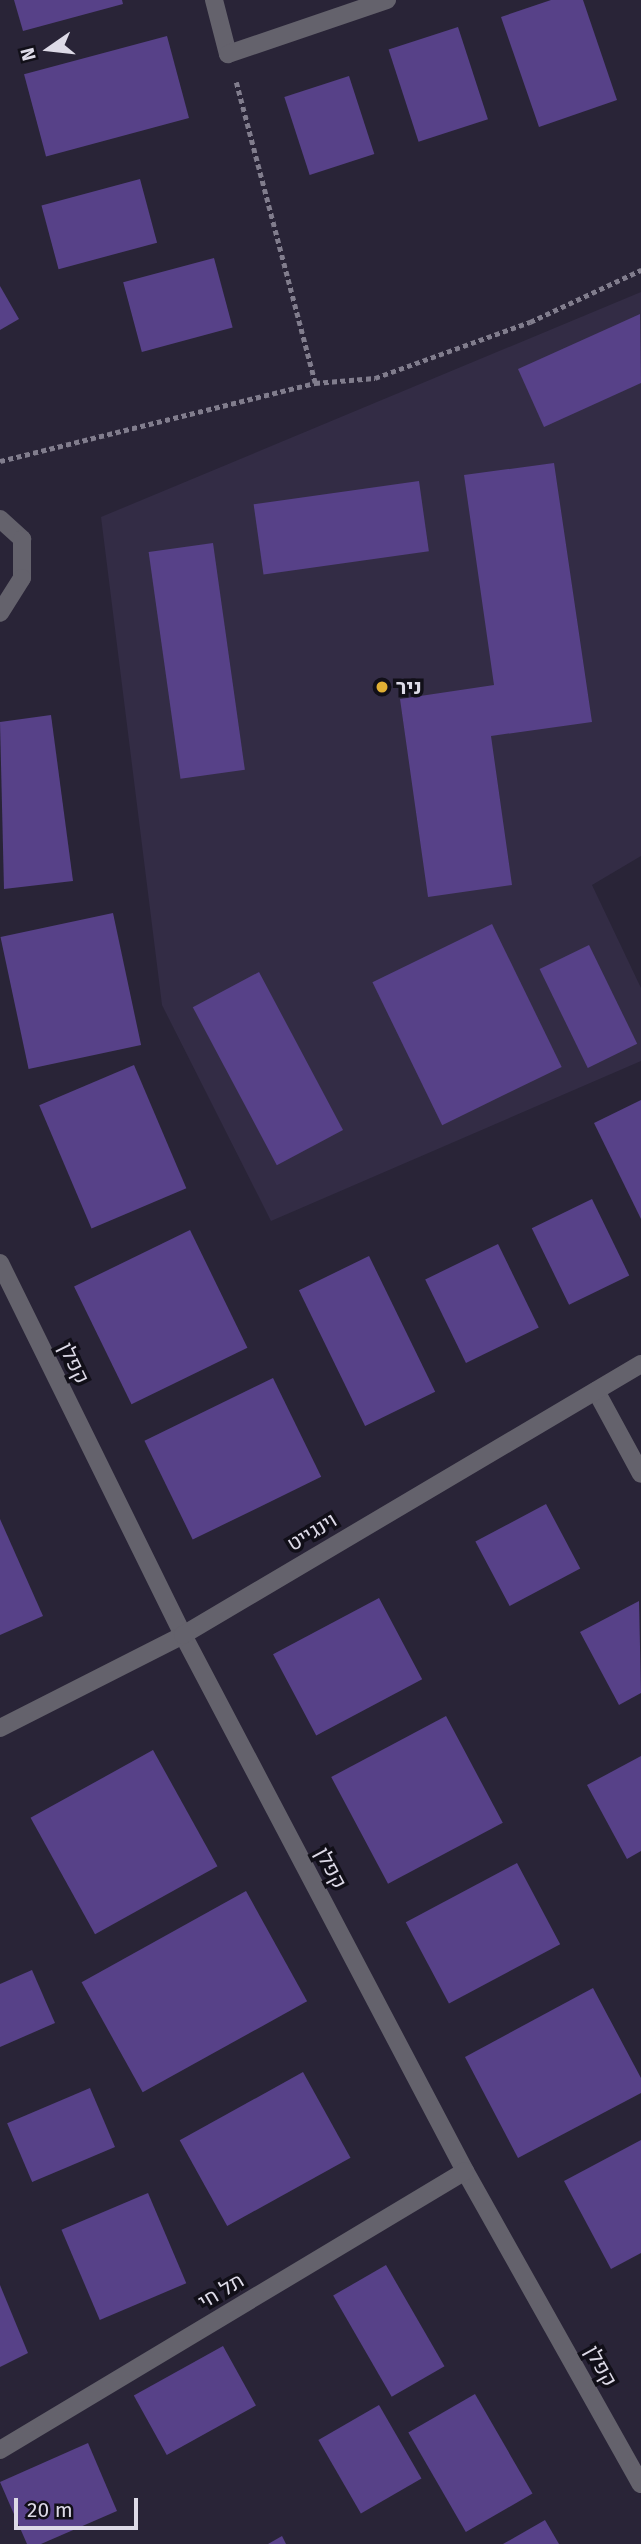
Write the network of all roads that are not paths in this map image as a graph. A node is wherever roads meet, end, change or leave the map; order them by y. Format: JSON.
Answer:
{"nodes":[{"id":1,"x":214,"y":0,"type":"edge"},
{"id":2,"x":387,"y":0,"type":"edge"},
{"id":3,"x":0,"y":519,"type":"edge"},
{"id":4,"x":0,"y":612,"type":"edge"},
{"id":5,"x":0,"y":1263,"type":"edge"},
{"id":6,"x":641,"y":1364,"type":"edge"},
{"id":7,"x":596,"y":1391,"type":"junction"},
{"id":8,"x":641,"y":1474,"type":"edge"},
{"id":9,"x":183,"y":1635,"type":"junction"},
{"id":10,"x":0,"y":1728,"type":"edge"},
{"id":11,"x":465,"y":2171,"type":"junction"},
{"id":12,"x":0,"y":2450,"type":"edge"},
{"id":13,"x":641,"y":2484,"type":"edge"}],
"edges":[{"from":1,"to":2,"type":"street"},
{"from":3,"to":4,"type":"street"},
{"from":5,"to":9,"type":"street","name":"קפלן"},
{"from":6,"to":7,"type":"street","name":"וינגייט"},
{"from":7,"to":8,"type":"street"},
{"from":7,"to":9,"type":"street","name":"וינגייט"},
{"from":9,"to":10,"type":"street","name":"וינגייט"},
{"from":9,"to":11,"type":"street","name":"קפלן"},
{"from":11,"to":12,"type":"street","name":"תל חי"},
{"from":11,"to":13,"type":"street","name":"קפלן"}]}
